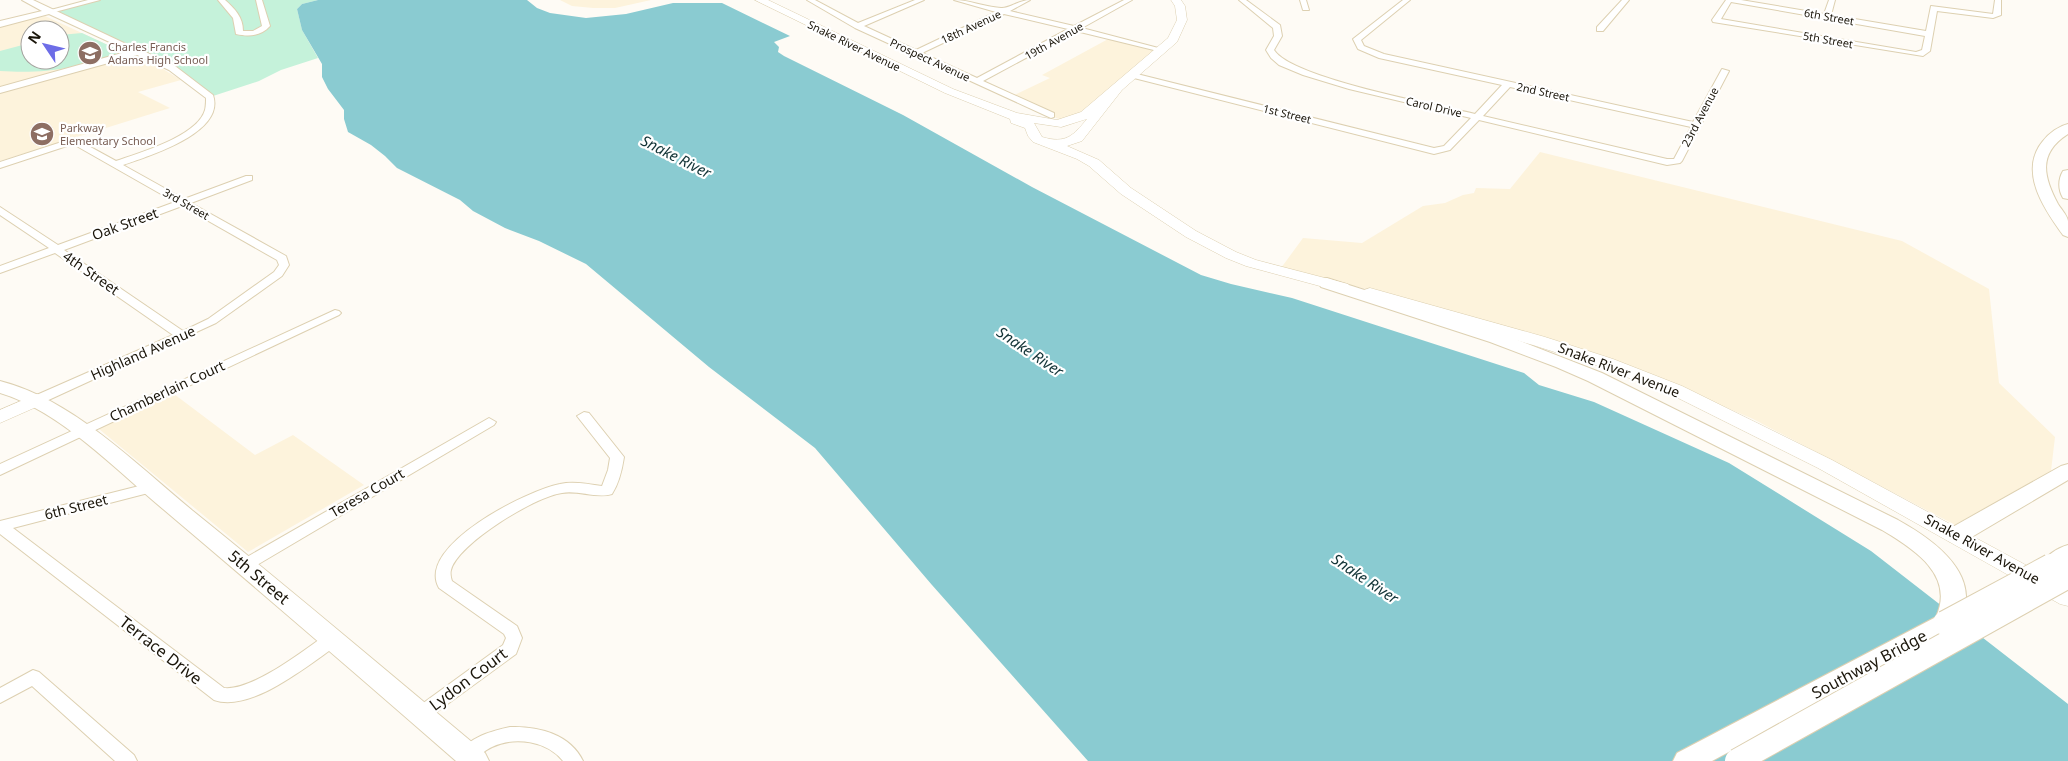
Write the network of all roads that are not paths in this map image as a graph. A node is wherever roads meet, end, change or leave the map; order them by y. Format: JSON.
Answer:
{"nodes":[{"id":1,"x":26,"y":0,"type":"edge"},
{"id":2,"x":97,"y":0,"type":"edge"},
{"id":3,"x":221,"y":0,"type":"edge"},
{"id":4,"x":258,"y":0,"type":"edge"},
{"id":5,"x":760,"y":0,"type":"edge"},
{"id":6,"x":810,"y":0,"type":"edge"},
{"id":7,"x":921,"y":0,"type":"edge"},
{"id":8,"x":957,"y":0,"type":"edge"},
{"id":9,"x":1027,"y":0,"type":"edge"},
{"id":10,"x":1127,"y":0,"type":"edge"},
{"id":11,"x":1176,"y":0,"type":"edge"},
{"id":12,"x":1242,"y":0,"type":"edge"},
{"id":13,"x":1303,"y":0,"type":"edge"},
{"id":14,"x":1407,"y":0,"type":"edge"},
{"id":15,"x":1626,"y":0,"type":"edge"},
{"id":16,"x":1729,"y":0,"type":"edge"},
{"id":17,"x":1832,"y":0,"type":"edge"},
{"id":18,"x":1995,"y":1,"type":"edge"},
{"id":19,"x":1306,"y":8,"type":"dead end"},
{"id":20,"x":51,"y":11,"type":"junction"},
{"id":21,"x":1003,"y":12,"type":"junction"},
{"id":22,"x":1827,"y":16,"type":"junction"},
{"id":23,"x":0,"y":24,"type":"edge"},
{"id":24,"x":858,"y":26,"type":"junction"},
{"id":25,"x":1600,"y":29,"type":"dead end"},
{"id":26,"x":1075,"y":30,"type":"junction"},
{"id":27,"x":1928,"y":36,"type":"junction"},
{"id":28,"x":1162,"y":50,"type":"junction"},
{"id":29,"x":138,"y":52,"type":"junction"},
{"id":30,"x":915,"y":53,"type":"junction"},
{"id":31,"x":1725,"y":72,"type":"dead end"},
{"id":32,"x":1133,"y":75,"type":"junction"},
{"id":33,"x":977,"y":81,"type":"junction"},
{"id":34,"x":1508,"y":84,"type":"junction"},
{"id":35,"x":1117,"y":88,"type":"junction"},
{"id":36,"x":0,"y":90,"type":"edge"},
{"id":37,"x":949,"y":91,"type":"junction"},
{"id":38,"x":1476,"y":117,"type":"junction"},
{"id":39,"x":1055,"y":121,"type":"junction"},
{"id":40,"x":2068,"y":122,"type":"edge"},
{"id":41,"x":1695,"y":126,"type":"junction"},
{"id":42,"x":2068,"y":128,"type":"edge"},
{"id":43,"x":1033,"y":132,"type":"junction"},
{"id":44,"x":1079,"y":136,"type":"junction"},
{"id":45,"x":2068,"y":137,"type":"edge"},
{"id":46,"x":1046,"y":142,"type":"junction"},
{"id":47,"x":2038,"y":158,"type":"junction"},
{"id":48,"x":1674,"y":162,"type":"joint"},
{"id":49,"x":0,"y":164,"type":"edge"},
{"id":50,"x":115,"y":164,"type":"junction"},
{"id":51,"x":2068,"y":174,"type":"edge"},
{"id":52,"x":249,"y":178,"type":"dead end"},
{"id":53,"x":2068,"y":195,"type":"edge"},
{"id":54,"x":183,"y":203,"type":"junction"},
{"id":55,"x":1147,"y":204,"type":"junction"},
{"id":56,"x":0,"y":210,"type":"edge"},
{"id":57,"x":2068,"y":212,"type":"edge"},
{"id":58,"x":2068,"y":232,"type":"edge"},
{"id":59,"x":57,"y":249,"type":"junction"},
{"id":60,"x":0,"y":270,"type":"edge"},
{"id":61,"x":278,"y":274,"type":"joint"},
{"id":62,"x":1327,"y":283,"type":"junction"},
{"id":63,"x":335,"y":313,"type":"dead end"},
{"id":64,"x":182,"y":336,"type":"junction"},
{"id":65,"x":0,"y":387,"type":"edge"},
{"id":66,"x":37,"y":400,"type":"junction"},
{"id":67,"x":584,"y":416,"type":"dead end"},
{"id":68,"x":0,"y":417,"type":"edge"},
{"id":69,"x":489,"y":422,"type":"dead end"},
{"id":70,"x":83,"y":431,"type":"junction"},
{"id":71,"x":0,"y":470,"type":"edge"},
{"id":72,"x":2068,"y":471,"type":"edge"},
{"id":73,"x":151,"y":488,"type":"junction"},
{"id":74,"x":0,"y":526,"type":"edge"},
{"id":75,"x":1957,"y":535,"type":"junction"},
{"id":76,"x":245,"y":565,"type":"junction"},
{"id":77,"x":2065,"y":569,"type":"edge"},
{"id":78,"x":2068,"y":598,"type":"edge"},
{"id":79,"x":1945,"y":623,"type":"junction"},
{"id":80,"x":332,"y":639,"type":"junction"},
{"id":81,"x":0,"y":696,"type":"edge"},
{"id":82,"x":421,"y":714,"type":"junction"},
{"id":83,"x":472,"y":758,"type":"edge"},
{"id":84,"x":128,"y":761,"type":"edge"},
{"id":85,"x":574,"y":761,"type":"edge"},
{"id":86,"x":1687,"y":761,"type":"edge"},
{"id":87,"x":1737,"y":761,"type":"edge"}],
"edges":[{"from":1,"to":20,"type":"street"},
{"from":2,"to":20,"type":"street"},
{"from":3,"to":4,"type":"street"},
{"from":5,"to":37,"type":"main road","name":"Snake River Avenue"},
{"from":6,"to":24,"type":"street","name":"Prospect Avenue"},
{"from":7,"to":24,"type":"street"},
{"from":8,"to":21,"type":"street"},
{"from":9,"to":21,"type":"street","name":"18th Avenue"},
{"from":10,"to":26,"type":"street","name":"19th Avenue"},
{"from":11,"to":28,"type":"main road"},
{"from":12,"to":38,"type":"street","name":"Carol Drive"},
{"from":13,"to":19,"type":"street"},
{"from":14,"to":34,"type":"street","name":"2nd Street"},
{"from":15,"to":25,"type":"street"},
{"from":16,"to":22,"type":"street","name":"6th Street"},
{"from":16,"to":27,"type":"street","name":"5th Street"},
{"from":17,"to":22,"type":"street"},
{"from":18,"to":27,"type":"street"},
{"from":20,"to":23,"type":"street"},
{"from":20,"to":29,"type":"street"},
{"from":21,"to":26,"type":"street"},
{"from":21,"to":30,"type":"street","name":"18th Avenue"},
{"from":22,"to":27,"type":"street","name":"6th Street"},
{"from":24,"to":30,"type":"street","name":"Prospect Avenue"},
{"from":26,"to":28,"type":"street"},
{"from":26,"to":33,"type":"street","name":"19th Avenue"},
{"from":28,"to":32,"type":"main road"},
{"from":29,"to":36,"type":"street"},
{"from":29,"to":50,"type":"street"},
{"from":30,"to":33,"type":"street","name":"Prospect Avenue"},
{"from":31,"to":41,"type":"street","name":"23rd Avenue"},
{"from":32,"to":35,"type":"main road"},
{"from":32,"to":38,"type":"street","name":"1st Street"},
{"from":33,"to":39,"type":"street","name":"Prospect Avenue"},
{"from":34,"to":38,"type":"street"},
{"from":34,"to":41,"type":"street","name":"2nd Street"},
{"from":35,"to":39,"type":"main road"},
{"from":35,"to":44,"type":"main road"},
{"from":37,"to":39,"type":"main road","name":"Snake River Avenue"},
{"from":37,"to":43,"type":"main road","name":"Snake River Avenue"},
{"from":38,"to":48,"type":"street","name":"Carol Drive"},
{"from":39,"to":43,"type":"main road"},
{"from":39,"to":44,"type":"main road"},
{"from":40,"to":47,"type":"main road"},
{"from":41,"to":48,"type":"street","name":"23rd Avenue"},
{"from":42,"to":47,"type":"main road"},
{"from":43,"to":46,"type":"main road","name":"Snake River Avenue"},
{"from":44,"to":46,"type":"main road"},
{"from":44,"to":55,"type":"main road","name":"Snake River Avenue"},
{"from":45,"to":57,"type":"main road"},
{"from":46,"to":55,"type":"main road","name":"Snake River Avenue"},
{"from":47,"to":58,"type":"main road"},
{"from":49,"to":50,"type":"street","name":"3rd Street"},
{"from":50,"to":54,"type":"street","name":"3rd Street"},
{"from":51,"to":53,"type":"main road"},
{"from":52,"to":54,"type":"street","name":"Oak Street"},
{"from":54,"to":59,"type":"street","name":"Oak Street"},
{"from":54,"to":61,"type":"street","name":"3rd Street"},
{"from":55,"to":62,"type":"main road","name":"Snake River Avenue"},
{"from":56,"to":59,"type":"street","name":"4th Street"},
{"from":59,"to":60,"type":"street","name":"Oak Street"},
{"from":59,"to":64,"type":"street","name":"4th Street"},
{"from":61,"to":64,"type":"street","name":"Highland Avenue"},
{"from":62,"to":75,"type":"main road","name":"Snake River Avenue"},
{"from":62,"to":79,"type":"main road"},
{"from":63,"to":70,"type":"street","name":"Chamberlain Court"},
{"from":64,"to":66,"type":"street","name":"Highland Avenue"},
{"from":65,"to":66,"type":"main road","name":"5th Street"},
{"from":66,"to":68,"type":"main road","name":"Highland Avenue"},
{"from":66,"to":70,"type":"main road","name":"5th Street"},
{"from":67,"to":82,"type":"street","name":"Lydon Court"},
{"from":69,"to":76,"type":"street","name":"Teresa Court"},
{"from":70,"to":71,"type":"street","name":"Chamberlain Court"},
{"from":70,"to":73,"type":"main road","name":"5th Street"},
{"from":72,"to":75,"type":"main road"},
{"from":73,"to":74,"type":"street","name":"6th Street"},
{"from":73,"to":76,"type":"main road","name":"5th Street"},
{"from":74,"to":80,"type":"street","name":"Terrace Drive"},
{"from":75,"to":78,"type":"main road","name":"Snake River Avenue"},
{"from":76,"to":80,"type":"main road","name":"5th Street"},
{"from":77,"to":79,"type":"main road","name":"Southway Bridge","bridge":true},
{"from":77,"to":87,"type":"main road","name":"Southway Bridge","bridge":true},
{"from":79,"to":86,"type":"main road","name":"Southway Bridge"},
{"from":80,"to":82,"type":"main road","name":"5th Street"},
{"from":81,"to":84,"type":"street"},
{"from":82,"to":83,"type":"main road","name":"5th Street"},
{"from":83,"to":85,"type":"street"}]}
